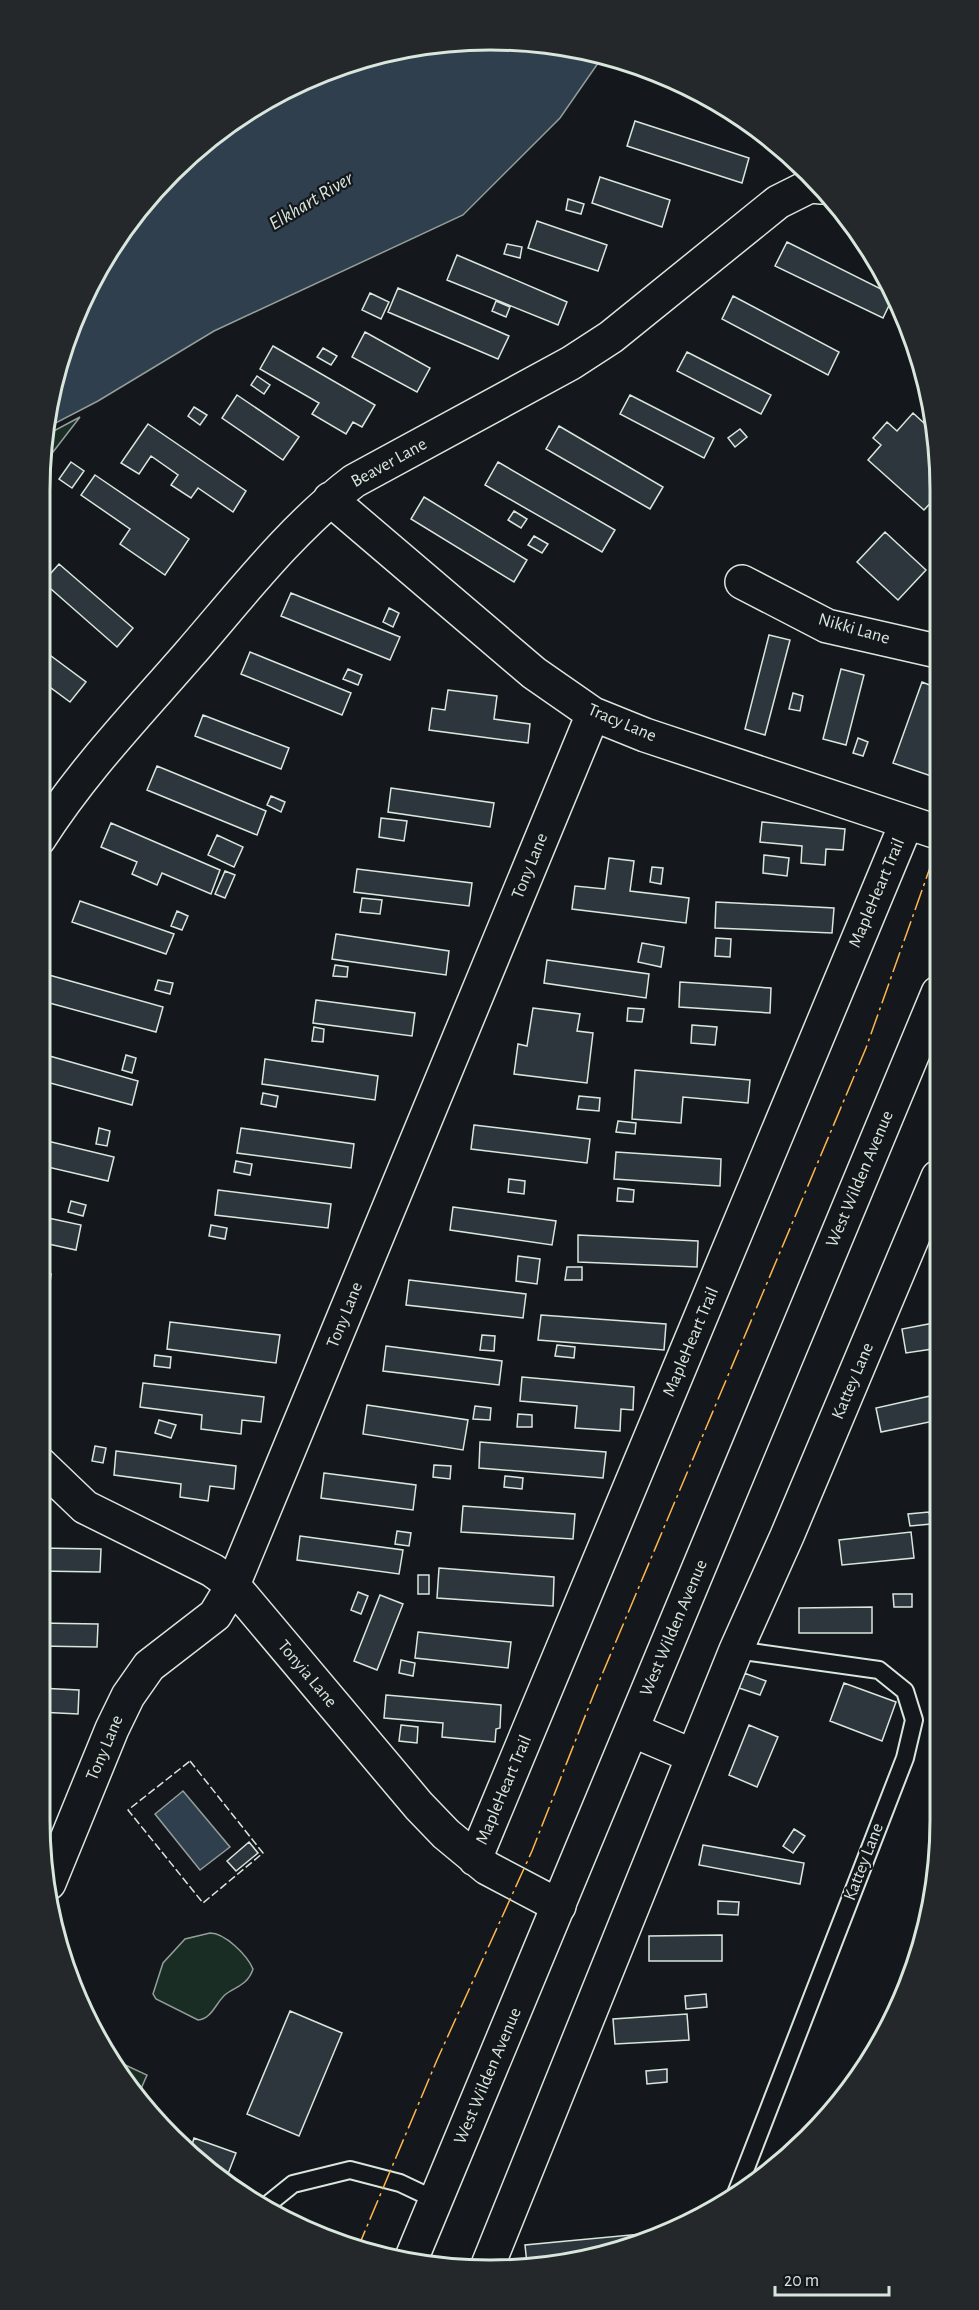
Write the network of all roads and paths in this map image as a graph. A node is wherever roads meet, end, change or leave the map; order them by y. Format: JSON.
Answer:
{"nodes":[{"id":1,"x":809,"y":187,"type":"edge"},
{"id":2,"x":330,"y":499,"type":"junction"},
{"id":3,"x":742,"y":582,"type":"dead end"},
{"id":4,"x":930,"y":649,"type":"edge"},
{"id":5,"x":593,"y":714,"type":"junction"},
{"id":6,"x":50,"y":822,"type":"edge"},
{"id":7,"x":906,"y":824,"type":"junction"},
{"id":8,"x":930,"y":830,"type":"edge"},
{"id":9,"x":930,"y":1030,"type":"edge"},
{"id":10,"x":930,"y":1196,"type":"edge"},
{"id":11,"x":50,"y":1474,"type":"edge"},
{"id":12,"x":233,"y":1586,"type":"junction"},
{"id":13,"x":736,"y":1650,"type":"junction"},
{"id":14,"x":632,"y":1730,"type":"junction"},
{"id":15,"x":693,"y":1756,"type":"junction"},
{"id":16,"x":475,"y":1859,"type":"junction"},
{"id":17,"x":53,"y":1874,"type":"edge"},
{"id":18,"x":559,"y":1906,"type":"junction"},
{"id":19,"x":741,"y":2181,"type":"edge"},
{"id":20,"x":436,"y":2199,"type":"junction"},
{"id":21,"x":270,"y":2203,"type":"edge"},
{"id":22,"x":413,"y":2254,"type":"edge"},
{"id":23,"x":490,"y":2260,"type":"edge"}],
"edges":[{"from":1,"to":2,"type":"street","name":"Beaver Lane"},
{"from":2,"to":5,"type":"street","name":"Tracy Lane"},
{"from":2,"to":6,"type":"street","name":"Beaver Lane"},
{"from":3,"to":4,"type":"street","name":"Nikki Lane"},
{"from":5,"to":7,"type":"street","name":"Tracy Lane"},
{"from":5,"to":12,"type":"street","name":"Tony Lane"},
{"from":7,"to":8,"type":"street","name":"Tracy Lane"},
{"from":7,"to":16,"type":"street","name":"MapleHeart Trail"},
{"from":9,"to":14,"type":"street","name":"West Wilden Avenue"},
{"from":10,"to":13,"type":"street","name":"Kattey Lane"},
{"from":11,"to":12,"type":"street","name":"Tonyia Lane"},
{"from":12,"to":16,"type":"street","name":"Tonyia Lane"},
{"from":12,"to":17,"type":"street","name":"Tony Lane"},
{"from":13,"to":15,"type":"street","name":"Kattey Lane"},
{"from":13,"to":19,"type":"lane","name":"Kattey Lane"},
{"from":14,"to":15,"type":"street"},
{"from":14,"to":18,"type":"street","name":"West Wilden Avenue"},
{"from":15,"to":23,"type":"street","name":"Kattey Lane"},
{"from":16,"to":18,"type":"street","name":"Tonyia Lane"},
{"from":18,"to":20,"type":"street","name":"West Wilden Avenue"},
{"from":20,"to":21,"type":"lane"},
{"from":20,"to":22,"type":"street","name":"West Wilden Avenue"}]}
